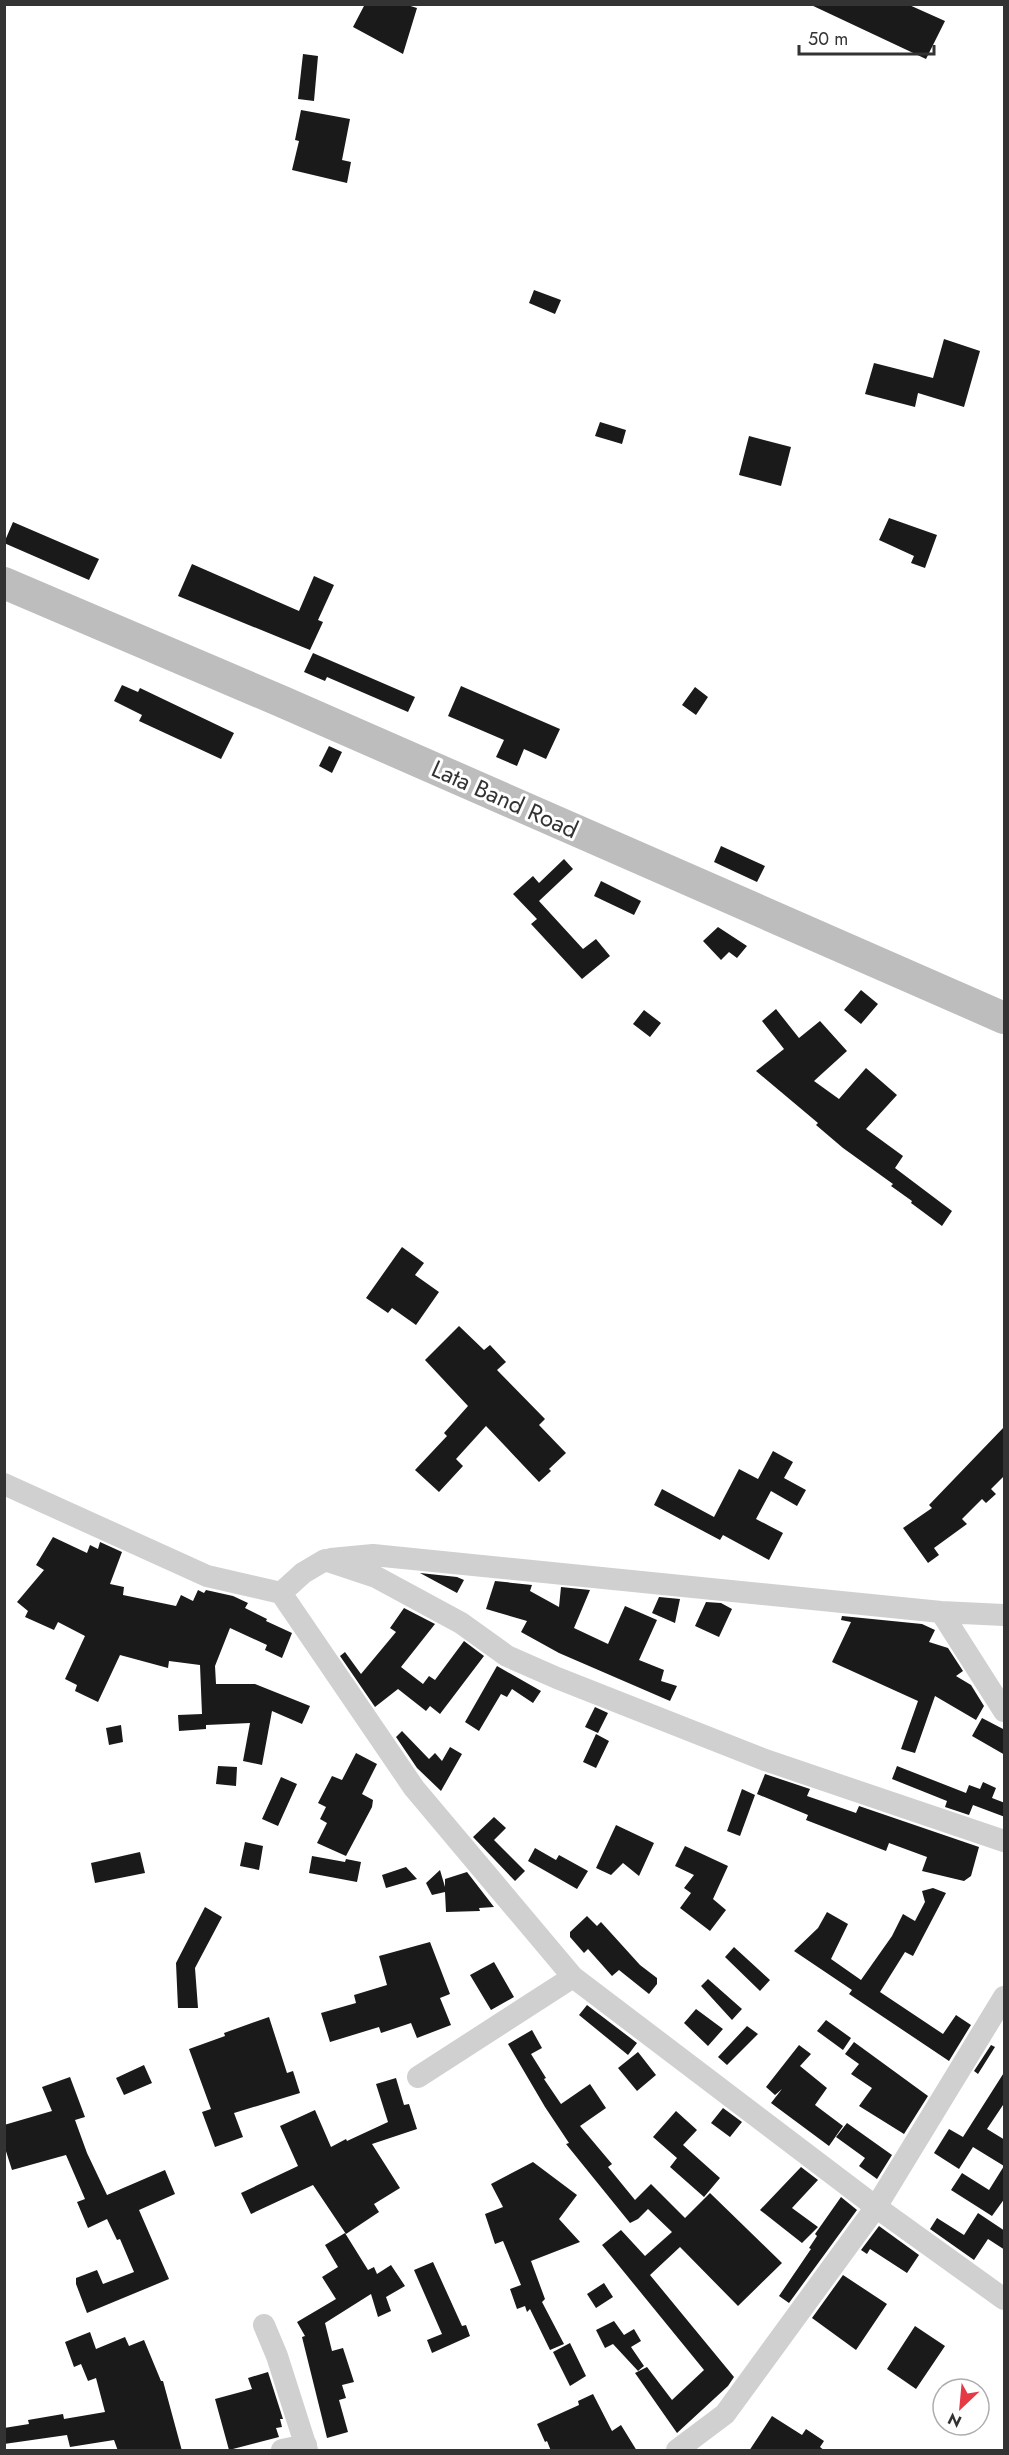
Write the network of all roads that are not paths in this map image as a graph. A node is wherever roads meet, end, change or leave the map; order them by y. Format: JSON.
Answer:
{"nodes":[{"id":1,"x":4,"y":583,"type":"edge"},
{"id":2,"x":1005,"y":1018,"type":"edge"},
{"id":3,"x":4,"y":1484,"type":"edge"},
{"id":4,"x":325,"y":1560,"type":"junction"},
{"id":5,"x":280,"y":1593,"type":"junction"},
{"id":6,"x":941,"y":1612,"type":"junction"},
{"id":7,"x":1005,"y":1615,"type":"edge"},
{"id":8,"x":1005,"y":1711,"type":"edge"},
{"id":9,"x":1005,"y":1841,"type":"edge"},
{"id":10,"x":573,"y":1977,"type":"junction"},
{"id":11,"x":1005,"y":1997,"type":"edge"},
{"id":12,"x":418,"y":2077,"type":"dead end"},
{"id":13,"x":876,"y":2207,"type":"junction"},
{"id":14,"x":1005,"y":2299,"type":"edge"},
{"id":15,"x":264,"y":2325,"type":"dead end"},
{"id":16,"x":307,"y":2448,"type":"edge"},
{"id":17,"x":282,"y":2451,"type":"edge"},
{"id":18,"x":677,"y":2451,"type":"edge"}],
"edges":[{"from":1,"to":2,"type":"main road","name":"Lata Band Road"},
{"from":3,"to":5,"type":"street"},
{"from":4,"to":5,"type":"street"},
{"from":4,"to":6,"type":"street"},
{"from":4,"to":9,"type":"street"},
{"from":5,"to":10,"type":"street"},
{"from":6,"to":7,"type":"street"},
{"from":6,"to":8,"type":"street"},
{"from":10,"to":12,"type":"street"},
{"from":10,"to":13,"type":"street"},
{"from":11,"to":13,"type":"street"},
{"from":13,"to":14,"type":"street"},
{"from":13,"to":18,"type":"street"},
{"from":15,"to":16,"type":"street"},
{"from":16,"to":17,"type":"street"}]}
